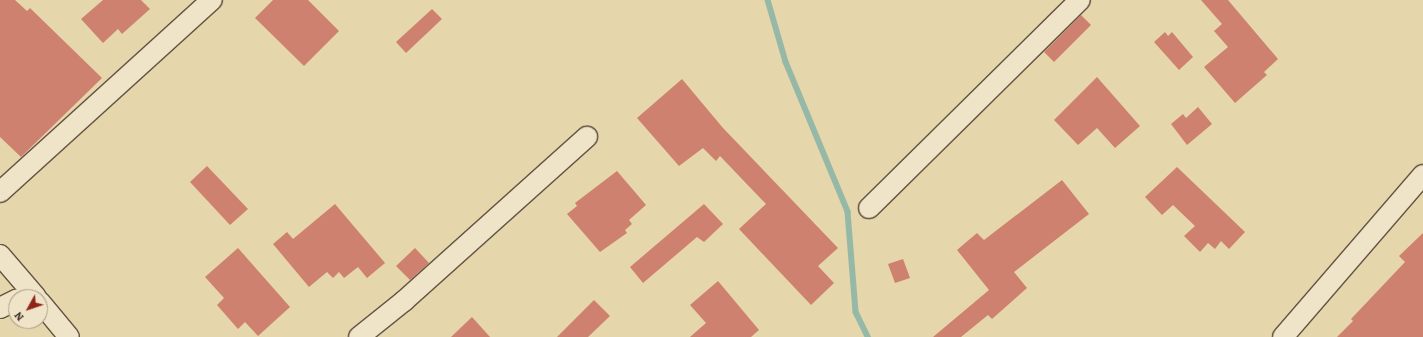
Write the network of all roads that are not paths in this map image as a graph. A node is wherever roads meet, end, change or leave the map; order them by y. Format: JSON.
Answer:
{"nodes":[{"id":1,"x":212,"y":0,"type":"edge"},
{"id":2,"x":1080,"y":0,"type":"edge"},
{"id":3,"x":587,"y":137,"type":"dead end"},
{"id":4,"x":1423,"y":175,"type":"edge"},
{"id":5,"x":0,"y":192,"type":"edge"},
{"id":6,"x":869,"y":208,"type":"dead end"},
{"id":7,"x":0,"y":255,"type":"edge"},
{"id":8,"x":23,"y":289,"type":"edge"},
{"id":9,"x":48,"y":317,"type":"edge"},
{"id":10,"x":69,"y":337,"type":"edge"},
{"id":11,"x":359,"y":337,"type":"edge"},
{"id":12,"x":1282,"y":337,"type":"edge"}],
"edges":[{"from":1,"to":5,"type":"street"},
{"from":2,"to":6,"type":"street"},
{"from":3,"to":11,"type":"street"},
{"from":4,"to":12,"type":"street"},
{"from":7,"to":8,"type":"street"},
{"from":9,"to":10,"type":"street"}]}
